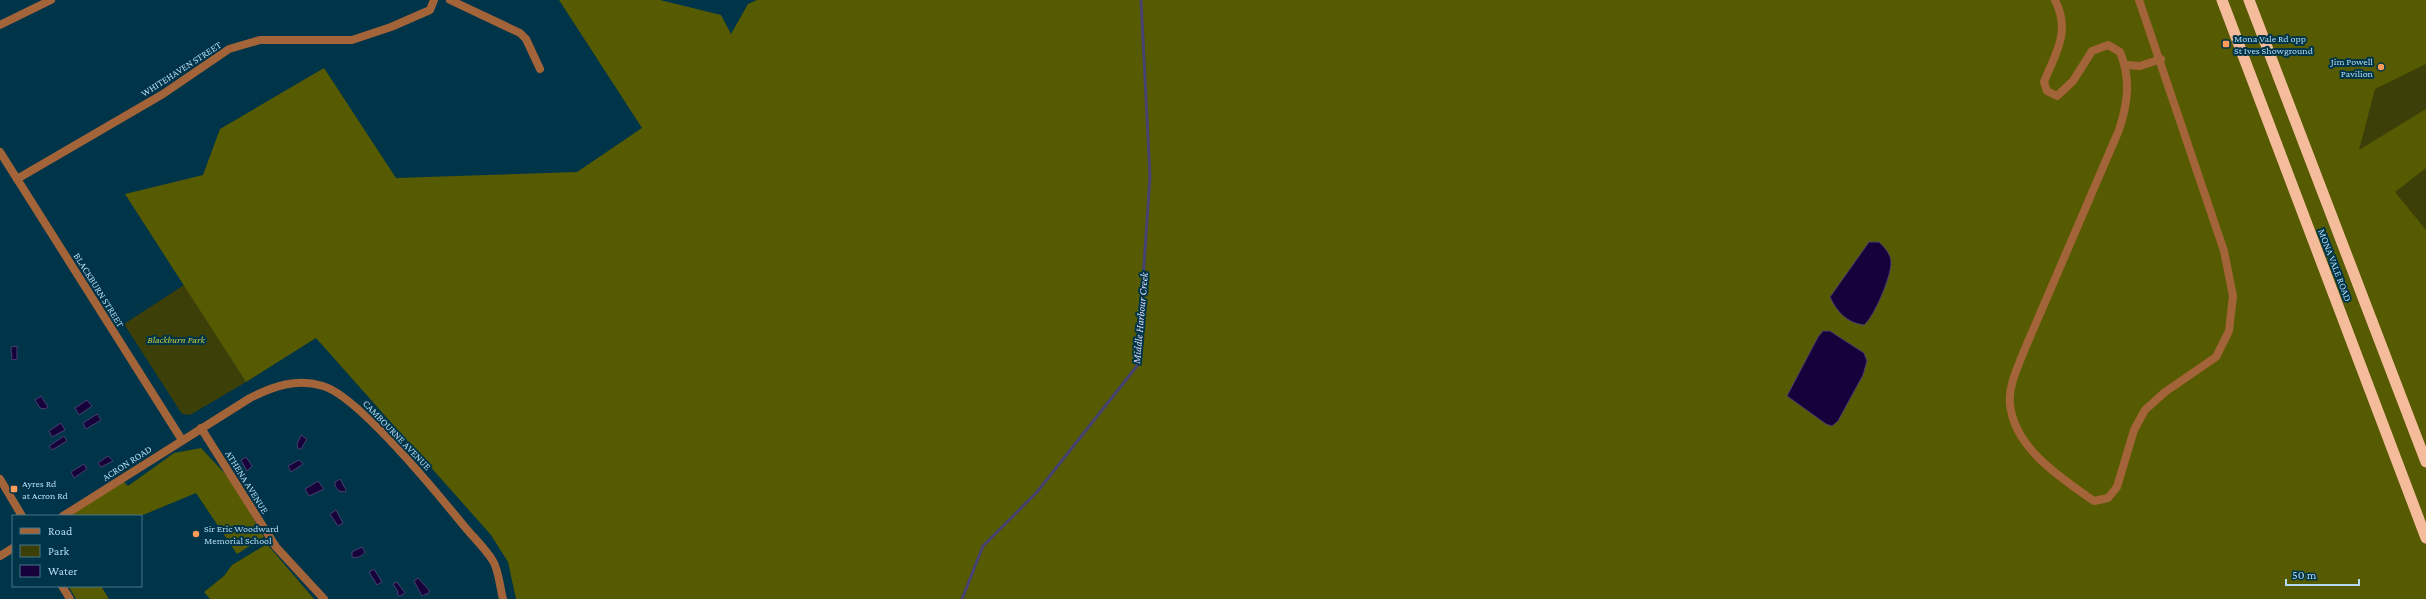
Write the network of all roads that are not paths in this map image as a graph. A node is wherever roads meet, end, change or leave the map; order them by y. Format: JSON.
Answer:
{"nodes":[{"id":1,"x":51,"y":0,"type":"edge"},
{"id":2,"x":434,"y":0,"type":"edge"},
{"id":3,"x":450,"y":0,"type":"edge"},
{"id":4,"x":2055,"y":0,"type":"edge"},
{"id":5,"x":2139,"y":0,"type":"edge"},
{"id":6,"x":2222,"y":0,"type":"edge"},
{"id":7,"x":2249,"y":0,"type":"edge"},
{"id":8,"x":0,"y":25,"type":"edge"},
{"id":9,"x":2161,"y":60,"type":"junction"},
{"id":10,"x":2126,"y":65,"type":"junction"},
{"id":11,"x":540,"y":69,"type":"dead end"},
{"id":12,"x":0,"y":152,"type":"edge"},
{"id":13,"x":17,"y":179,"type":"junction"},
{"id":14,"x":202,"y":428,"type":"junction"},
{"id":15,"x":182,"y":440,"type":"junction"},
{"id":16,"x":2426,"y":462,"type":"edge"},
{"id":17,"x":0,"y":479,"type":"edge"},
{"id":18,"x":21,"y":515,"type":"edge"},
{"id":19,"x":65,"y":515,"type":"edge"},
{"id":20,"x":2426,"y":538,"type":"edge"},
{"id":21,"x":12,"y":549,"type":"edge"},
{"id":22,"x":0,"y":556,"type":"edge"},
{"id":23,"x":63,"y":587,"type":"edge"},
{"id":24,"x":70,"y":599,"type":"edge"},
{"id":25,"x":324,"y":599,"type":"edge"},
{"id":26,"x":503,"y":599,"type":"edge"}],
"edges":[{"from":1,"to":8,"type":"street"},
{"from":2,"to":13,"type":"street","name":"WHITEHAVEN STREET"},
{"from":3,"to":11,"type":"street"},
{"from":4,"to":10,"type":"street"},
{"from":5,"to":9,"type":"street"},
{"from":6,"to":20,"type":"highway","name":"MONA VALE ROAD"},
{"from":7,"to":16,"type":"highway","name":"MONA VALE ROAD"},
{"from":9,"to":10,"type":"street"},
{"from":9,"to":10,"type":"street"},
{"from":12,"to":13,"type":"street","name":"BLACKBURN STREET"},
{"from":13,"to":15,"type":"street","name":"BLACKBURN STREET"},
{"from":14,"to":15,"type":"street","name":"ACRON ROAD"},
{"from":14,"to":25,"type":"street","name":"ATHENA AVENUE"},
{"from":14,"to":26,"type":"street","name":"CAMBOURNE AVENUE"},
{"from":15,"to":19,"type":"street","name":"ACRON ROAD"},
{"from":17,"to":18,"type":"street"},
{"from":21,"to":22,"type":"street"},
{"from":23,"to":24,"type":"street"}]}
